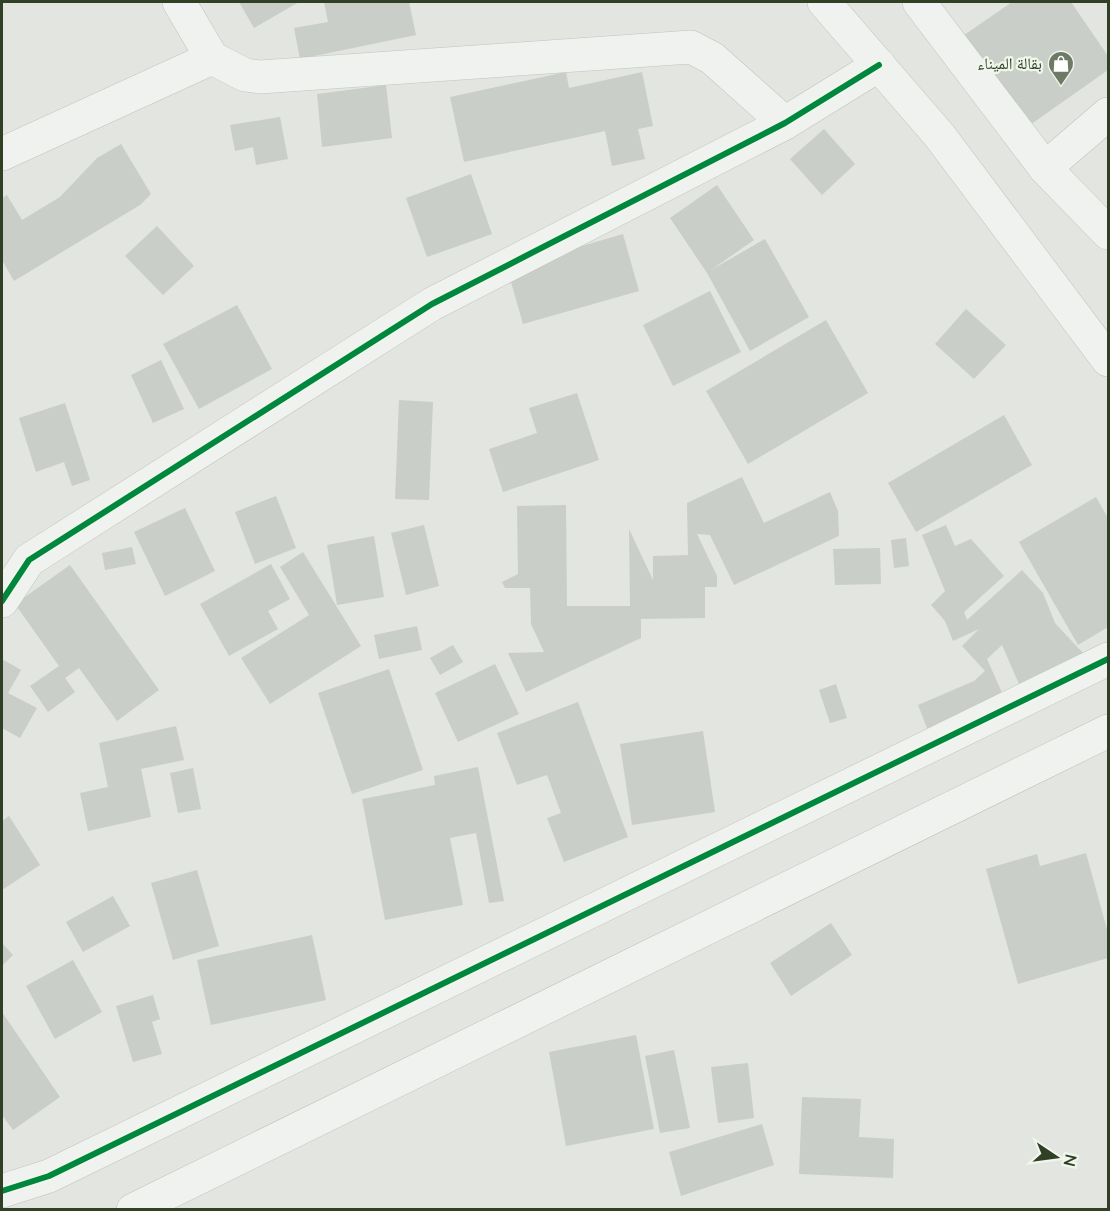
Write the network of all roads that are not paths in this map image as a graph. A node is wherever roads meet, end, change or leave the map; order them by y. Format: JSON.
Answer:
{"nodes":[{"id":1,"x":179,"y":2,"type":"edge"},
{"id":2,"x":824,"y":2,"type":"edge"},
{"id":3,"x":919,"y":2,"type":"edge"},
{"id":4,"x":212,"y":58,"type":"junction"},
{"id":5,"x":879,"y":65,"type":"junction"},
{"id":6,"x":1108,"y":114,"type":"edge"},
{"id":7,"x":785,"y":123,"type":"junction"},
{"id":8,"x":2,"y":154,"type":"edge"},
{"id":9,"x":1046,"y":168,"type":"junction"},
{"id":10,"x":1108,"y":233,"type":"edge"},
{"id":11,"x":1108,"y":360,"type":"edge"},
{"id":12,"x":2,"y":601,"type":"edge"},
{"id":13,"x":1108,"y":659,"type":"edge"},
{"id":14,"x":1108,"y":731,"type":"edge"},
{"id":15,"x":2,"y":1191,"type":"edge"},
{"id":16,"x":2,"y":1206,"type":"edge"},
{"id":17,"x":8,"y":1209,"type":"edge"},
{"id":18,"x":133,"y":1209,"type":"edge"}],
"edges":[{"from":1,"to":4,"type":"street"},
{"from":2,"to":5,"type":"street"},
{"from":3,"to":9,"type":"street"},
{"from":4,"to":7,"type":"street"},
{"from":4,"to":8,"type":"street"},
{"from":5,"to":7,"type":"street"},
{"from":5,"to":11,"type":"street"},
{"from":6,"to":9,"type":"street"},
{"from":7,"to":12,"type":"street"},
{"from":9,"to":10,"type":"street"},
{"from":13,"to":15,"type":"street"},
{"from":14,"to":18,"type":"street"},
{"from":16,"to":17,"type":"street"}]}
